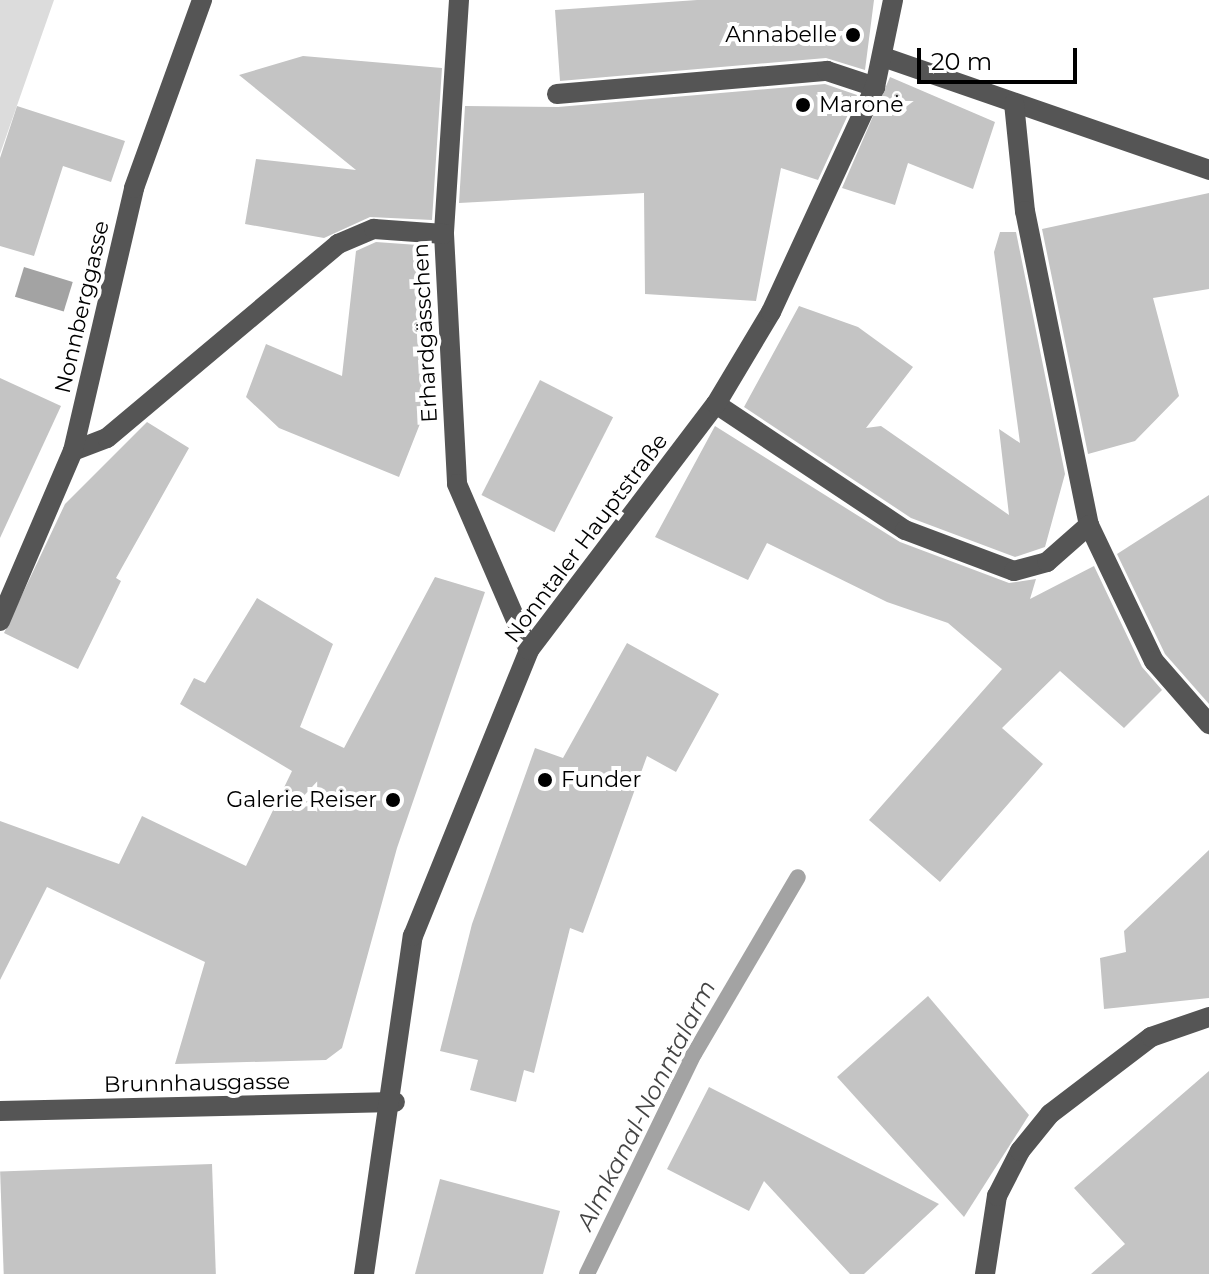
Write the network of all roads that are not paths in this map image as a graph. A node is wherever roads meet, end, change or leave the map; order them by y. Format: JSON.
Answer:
{"nodes":[{"id":1,"x":202,"y":0,"type":"edge"},
{"id":2,"x":459,"y":0,"type":"edge"},
{"id":3,"x":893,"y":0,"type":"edge"},
{"id":4,"x":886,"y":58,"type":"junction"},
{"id":5,"x":875,"y":87,"type":"junction"},
{"id":6,"x":557,"y":94,"type":"dead end"},
{"id":7,"x":1014,"y":103,"type":"junction"},
{"id":8,"x":1209,"y":170,"type":"edge"},
{"id":9,"x":444,"y":234,"type":"junction"},
{"id":10,"x":716,"y":404,"type":"junction"},
{"id":11,"x":73,"y":451,"type":"junction"},
{"id":12,"x":1089,"y":525,"type":"junction"},
{"id":13,"x":0,"y":621,"type":"edge"},
{"id":14,"x":529,"y":650,"type":"junction"},
{"id":15,"x":1209,"y":724,"type":"edge"},
{"id":16,"x":1209,"y":1017,"type":"edge"},
{"id":17,"x":395,"y":1102,"type":"junction"},
{"id":18,"x":0,"y":1111,"type":"edge"},
{"id":19,"x":364,"y":1274,"type":"edge"},
{"id":20,"x":985,"y":1274,"type":"edge"}],
"edges":[{"from":1,"to":11,"type":"street","name":"Nonnberggasse"},
{"from":2,"to":9,"type":"street","name":"Erhardgässchen"},
{"from":3,"to":4,"type":"street","name":"Nonntaler Hauptstraße"},
{"from":4,"to":5,"type":"street","name":"Nonntaler Hauptstraße"},
{"from":4,"to":7,"type":"street"},
{"from":5,"to":6,"type":"street"},
{"from":5,"to":10,"type":"street","name":"Nonntaler Hauptstraße"},
{"from":7,"to":8,"type":"street"},
{"from":7,"to":12,"type":"street"},
{"from":9,"to":11,"type":"street"},
{"from":9,"to":14,"type":"street","name":"Erhardgässchen"},
{"from":10,"to":12,"type":"street"},
{"from":10,"to":14,"type":"street","name":"Nonntaler Hauptstraße"},
{"from":11,"to":13,"type":"street","name":"Nonnberggasse"},
{"from":12,"to":15,"type":"street"},
{"from":14,"to":17,"type":"street","name":"Nonntaler Hauptstraße"},
{"from":16,"to":20,"type":"street"},
{"from":17,"to":18,"type":"street","name":"Brunnhausgasse"},
{"from":17,"to":19,"type":"street","name":"Nonntaler Hauptstraße"}]}
